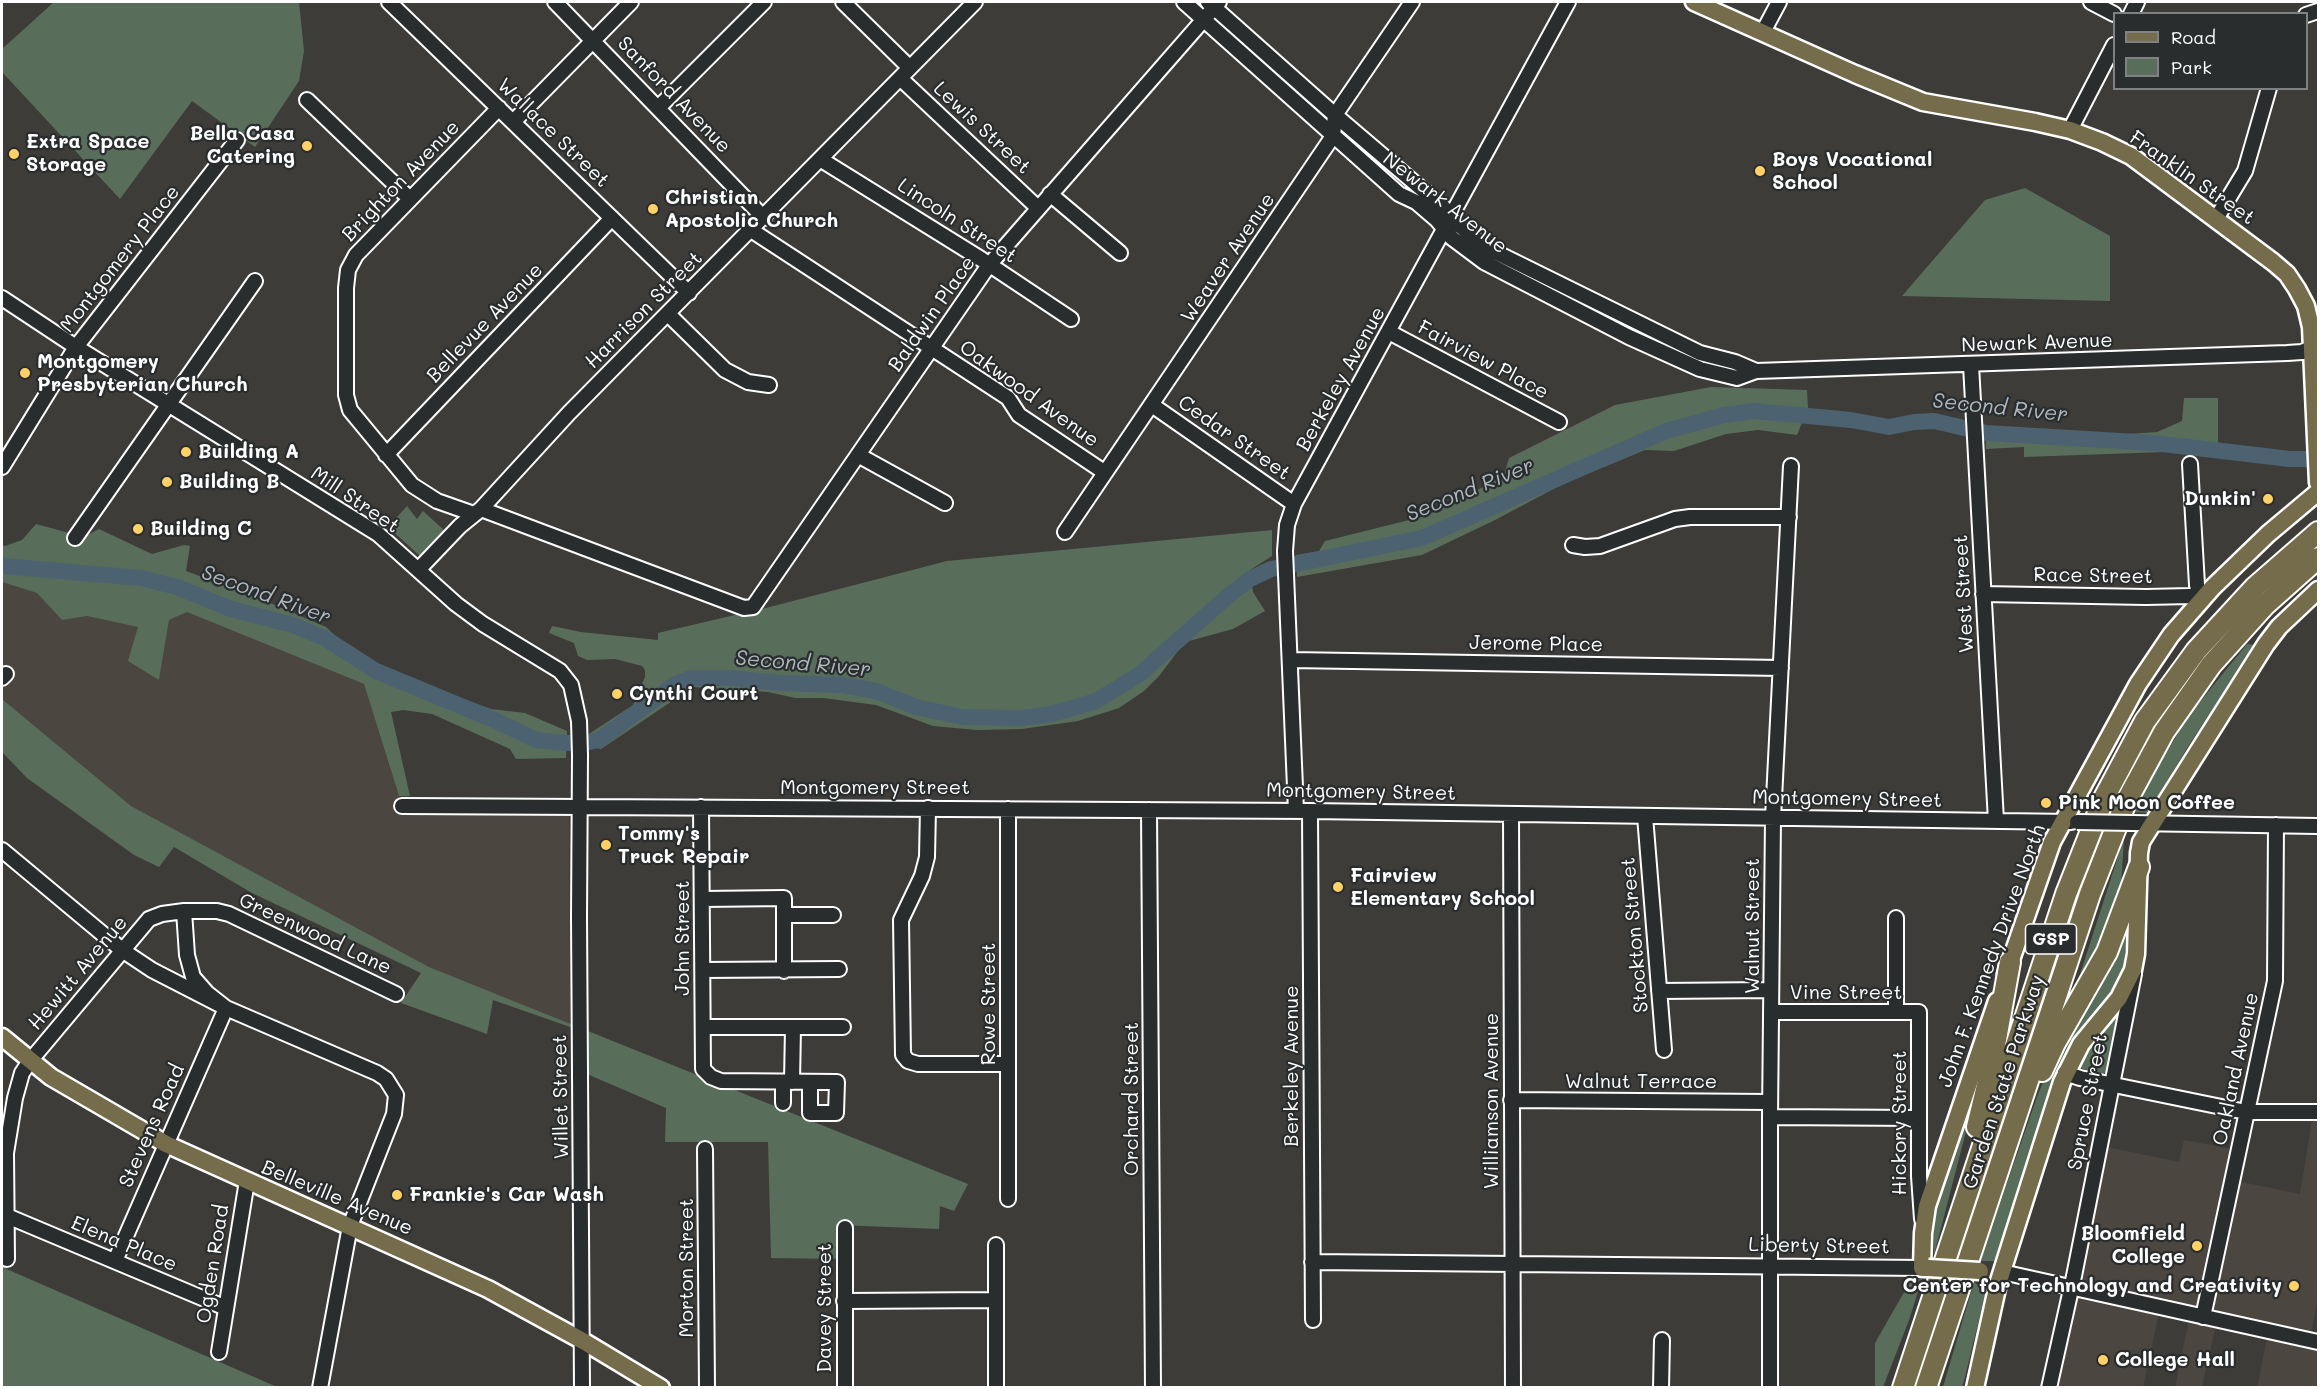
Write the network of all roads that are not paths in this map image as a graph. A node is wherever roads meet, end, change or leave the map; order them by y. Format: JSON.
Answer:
{"nodes":[{"id":1,"x":389,"y":2,"type":"edge"},
{"id":2,"x":555,"y":2,"type":"edge"},
{"id":3,"x":631,"y":2,"type":"edge"},
{"id":4,"x":764,"y":2,"type":"edge"},
{"id":5,"x":843,"y":2,"type":"edge"},
{"id":6,"x":975,"y":2,"type":"edge"},
{"id":7,"x":1184,"y":2,"type":"edge"},
{"id":8,"x":1412,"y":2,"type":"edge"},
{"id":9,"x":1568,"y":2,"type":"edge"},
{"id":10,"x":1694,"y":2,"type":"edge"},
{"id":11,"x":1779,"y":2,"type":"edge"},
{"id":12,"x":2091,"y":2,"type":"edge"},
{"id":13,"x":1213,"y":3,"type":"edge"},
{"id":14,"x":2113,"y":13,"type":"edge"},
{"id":15,"x":1202,"y":20,"type":"junction"},
{"id":16,"x":1763,"y":32,"type":"junction"},
{"id":17,"x":595,"y":40,"type":"junction"},
{"id":18,"x":2113,"y":49,"type":"edge"},
{"id":19,"x":905,"y":73,"type":"junction"},
{"id":20,"x":2268,"y":90,"type":"edge"},
{"id":21,"x":307,"y":100,"type":"dead end"},
{"id":22,"x":659,"y":107,"type":"junction"},
{"id":23,"x":499,"y":108,"type":"junction"},
{"id":24,"x":1335,"y":115,"type":"junction"},
{"id":25,"x":513,"y":122,"type":"junction"},
{"id":26,"x":2070,"y":130,"type":"junction"},
{"id":27,"x":1334,"y":136,"type":"junction"},
{"id":28,"x":237,"y":140,"type":"dead end"},
{"id":29,"x":820,"y":159,"type":"junction"},
{"id":30,"x":1050,"y":194,"type":"junction"},
{"id":31,"x":410,"y":199,"type":"junction"},
{"id":32,"x":1038,"y":208,"type":"junction"},
{"id":33,"x":1451,"y":216,"type":"junction"},
{"id":34,"x":612,"y":218,"type":"junction"},
{"id":35,"x":764,"y":218,"type":"junction"},
{"id":36,"x":2216,"y":219,"type":"junction"},
{"id":37,"x":1444,"y":228,"type":"junction"},
{"id":38,"x":751,"y":230,"type":"junction"},
{"id":39,"x":1120,"y":253,"type":"dead end"},
{"id":40,"x":989,"y":265,"type":"junction"},
{"id":41,"x":255,"y":281,"type":"dead end"},
{"id":42,"x":689,"y":293,"type":"junction"},
{"id":43,"x":2,"y":298,"type":"edge"},
{"id":44,"x":668,"y":314,"type":"junction"},
{"id":45,"x":1071,"y":319,"type":"dead end"},
{"id":46,"x":1389,"y":332,"type":"junction"},
{"id":47,"x":2316,"y":346,"type":"edge"},
{"id":48,"x":76,"y":347,"type":"junction"},
{"id":49,"x":933,"y":348,"type":"junction"},
{"id":50,"x":1971,"y":365,"type":"junction"},
{"id":51,"x":1756,"y":371,"type":"junction"},
{"id":52,"x":769,"y":385,"type":"dead end"},
{"id":53,"x":170,"y":404,"type":"junction"},
{"id":54,"x":1152,"y":405,"type":"junction"},
{"id":55,"x":1559,"y":422,"type":"dead end"},
{"id":56,"x":2317,"y":449,"type":"edge"},
{"id":57,"x":386,"y":455,"type":"junction"},
{"id":58,"x":858,"y":455,"type":"junction"},
{"id":59,"x":2190,"y":464,"type":"dead end"},
{"id":60,"x":1791,"y":466,"type":"dead end"},
{"id":61,"x":2,"y":467,"type":"edge"},
{"id":62,"x":2318,"y":470,"type":"edge"},
{"id":63,"x":1104,"y":472,"type":"junction"},
{"id":64,"x":2319,"y":483,"type":"edge"},
{"id":65,"x":2319,"y":492,"type":"edge"},
{"id":66,"x":945,"y":503,"type":"dead end"},
{"id":67,"x":1294,"y":504,"type":"junction"},
{"id":68,"x":477,"y":512,"type":"junction"},
{"id":69,"x":1788,"y":517,"type":"junction"},
{"id":70,"x":1065,"y":532,"type":"dead end"},
{"id":71,"x":2319,"y":532,"type":"edge"},
{"id":72,"x":75,"y":538,"type":"dead end"},
{"id":73,"x":1573,"y":545,"type":"dead end"},
{"id":74,"x":2312,"y":563,"type":"edge"},
{"id":75,"x":418,"y":570,"type":"junction"},
{"id":76,"x":679,"y":584,"type":"joint"},
{"id":77,"x":2319,"y":591,"type":"edge"},
{"id":78,"x":1983,"y":594,"type":"junction"},
{"id":79,"x":2201,"y":599,"type":"junction"},
{"id":80,"x":1291,"y":660,"type":"junction"},
{"id":81,"x":1781,"y":668,"type":"junction"},
{"id":82,"x":402,"y":806,"type":"dead end"},
{"id":83,"x":579,"y":806,"type":"junction"},
{"id":84,"x":701,"y":807,"type":"junction"},
{"id":85,"x":928,"y":808,"type":"junction"},
{"id":86,"x":1008,"y":809,"type":"junction"},
{"id":87,"x":1149,"y":810,"type":"junction"},
{"id":88,"x":1303,"y":811,"type":"junction"},
{"id":89,"x":1511,"y":814,"type":"junction"},
{"id":90,"x":1645,"y":816,"type":"junction"},
{"id":91,"x":1773,"y":818,"type":"junction"},
{"id":92,"x":1996,"y":821,"type":"junction"},
{"id":93,"x":2069,"y":822,"type":"junction"},
{"id":94,"x":2151,"y":824,"type":"junction"},
{"id":95,"x":2276,"y":825,"type":"junction"},
{"id":96,"x":2319,"y":826,"type":"edge"},
{"id":97,"x":3,"y":855,"type":"edge"},
{"id":98,"x":2139,"y":867,"type":"junction"},
{"id":99,"x":703,"y":899,"type":"junction"},
{"id":100,"x":184,"y":911,"type":"junction"},
{"id":101,"x":217,"y":911,"type":"joint"},
{"id":102,"x":784,"y":915,"type":"junction"},
{"id":103,"x":833,"y":915,"type":"dead end"},
{"id":104,"x":1896,"y":918,"type":"dead end"},
{"id":105,"x":122,"y":950,"type":"junction"},
{"id":106,"x":2136,"y":954,"type":"junction"},
{"id":107,"x":2010,"y":962,"type":"junction"},
{"id":108,"x":839,"y":969,"type":"dead end"},
{"id":109,"x":703,"y":970,"type":"junction"},
{"id":110,"x":784,"y":970,"type":"junction"},
{"id":111,"x":1772,"y":990,"type":"junction"},
{"id":112,"x":1659,"y":991,"type":"junction"},
{"id":113,"x":396,"y":994,"type":"dead end"},
{"id":114,"x":226,"y":1008,"type":"junction"},
{"id":115,"x":1772,"y":1012,"type":"junction"},
{"id":116,"x":1896,"y":1012,"type":"junction"},
{"id":117,"x":1919,"y":1012,"type":"joint"},
{"id":118,"x":703,"y":1027,"type":"junction"},
{"id":119,"x":843,"y":1027,"type":"dead end"},
{"id":120,"x":793,"y":1028,"type":"junction"},
{"id":121,"x":2,"y":1037,"type":"edge"},
{"id":122,"x":1664,"y":1050,"type":"dead end"},
{"id":123,"x":30,"y":1061,"type":"junction"},
{"id":124,"x":1008,"y":1064,"type":"junction"},
{"id":125,"x":2065,"y":1073,"type":"junction"},
{"id":126,"x":788,"y":1082,"type":"junction"},
{"id":127,"x":810,"y":1082,"type":"dead end"},
{"id":128,"x":2112,"y":1085,"type":"junction"},
{"id":129,"x":1511,"y":1100,"type":"junction"},
{"id":130,"x":1770,"y":1102,"type":"junction"},
{"id":131,"x":783,"y":1103,"type":"dead end"},
{"id":132,"x":2246,"y":1112,"type":"junction"},
{"id":133,"x":2319,"y":1112,"type":"edge"},
{"id":134,"x":1770,"y":1117,"type":"junction"},
{"id":135,"x":1919,"y":1118,"type":"junction"},
{"id":136,"x":166,"y":1144,"type":"junction"},
{"id":137,"x":705,"y":1149,"type":"dead end"},
{"id":138,"x":247,"y":1181,"type":"junction"},
{"id":139,"x":1008,"y":1199,"type":"dead end"},
{"id":140,"x":7,"y":1216,"type":"junction"},
{"id":141,"x":350,"y":1226,"type":"junction"},
{"id":142,"x":845,"y":1227,"type":"dead end"},
{"id":143,"x":1923,"y":1233,"type":"junction"},
{"id":144,"x":996,"y":1245,"type":"dead end"},
{"id":145,"x":7,"y":1259,"type":"dead end"},
{"id":146,"x":115,"y":1261,"type":"junction"},
{"id":147,"x":1312,"y":1262,"type":"junction"},
{"id":148,"x":1512,"y":1264,"type":"junction"},
{"id":149,"x":1771,"y":1267,"type":"junction"},
{"id":150,"x":1931,"y":1269,"type":"junction"},
{"id":151,"x":2002,"y":1272,"type":"junction"},
{"id":152,"x":1962,"y":1281,"type":"junction"},
{"id":153,"x":2072,"y":1288,"type":"junction"},
{"id":154,"x":996,"y":1300,"type":"junction"},
{"id":155,"x":844,"y":1301,"type":"junction"},
{"id":156,"x":226,"y":1308,"type":"junction"},
{"id":157,"x":2203,"y":1317,"type":"junction"},
{"id":158,"x":1313,"y":1320,"type":"dead end"},
{"id":159,"x":1662,"y":1340,"type":"dead end"},
{"id":160,"x":583,"y":1341,"type":"junction"},
{"id":161,"x":2319,"y":1342,"type":"edge"},
{"id":162,"x":219,"y":1352,"type":"dead end"},
{"id":163,"x":320,"y":1388,"type":"edge"},
{"id":164,"x":582,"y":1388,"type":"edge"},
{"id":165,"x":661,"y":1388,"type":"edge"},
{"id":166,"x":707,"y":1388,"type":"edge"},
{"id":167,"x":845,"y":1388,"type":"edge"},
{"id":168,"x":996,"y":1388,"type":"edge"},
{"id":169,"x":1153,"y":1388,"type":"edge"},
{"id":170,"x":1513,"y":1388,"type":"edge"},
{"id":171,"x":1661,"y":1388,"type":"edge"},
{"id":172,"x":1770,"y":1388,"type":"edge"},
{"id":173,"x":1903,"y":1388,"type":"edge"},
{"id":174,"x":1926,"y":1388,"type":"edge"},
{"id":175,"x":1975,"y":1388,"type":"edge"},
{"id":176,"x":2049,"y":1388,"type":"edge"}],
"edges":[{"from":1,"to":23,"type":"street","name":"Wallace Street"},
{"from":2,"to":17,"type":"street","name":"Sanford Avenue"},
{"from":3,"to":17,"type":"street"},
{"from":4,"to":22,"type":"street"},
{"from":5,"to":19,"type":"street","name":"Lewis Street"},
{"from":6,"to":19,"type":"street","name":"Harrison Street"},
{"from":7,"to":15,"type":"street","name":"Newark Avenue"},
{"from":8,"to":24,"type":"street"},
{"from":9,"to":33,"type":"street","name":"Berkeley Avenue"},
{"from":10,"to":16,"type":"main road","name":"Franklin Street"},
{"from":11,"to":16,"type":"street"},
{"from":12,"to":14,"type":"street"},
{"from":13,"to":15,"type":"street","name":"Baldwin Place"},
{"from":13,"to":24,"type":"street","name":"Newark Avenue"},
{"from":15,"to":27,"type":"street","name":"Newark Avenue"},
{"from":15,"to":30,"type":"street","name":"Baldwin Place"},
{"from":16,"to":26,"type":"main road","name":"Franklin Street"},
{"from":17,"to":22,"type":"street","name":"Sanford Avenue"},
{"from":17,"to":25,"type":"street"},
{"from":18,"to":26,"type":"street"},
{"from":19,"to":29,"type":"street","name":"Harrison Street"},
{"from":19,"to":32,"type":"street","name":"Lewis Street"},
{"from":20,"to":36,"type":"street"},
{"from":21,"to":31,"type":"street"},
{"from":22,"to":35,"type":"street","name":"Sanford Avenue"},
{"from":23,"to":25,"type":"street","name":"Wallace Street"},
{"from":23,"to":31,"type":"street","name":"Brighton Avenue"},
{"from":24,"to":27,"type":"street"},
{"from":24,"to":33,"type":"street","name":"Newark Avenue"},
{"from":25,"to":34,"type":"street","name":"Wallace Street"},
{"from":26,"to":36,"type":"main road","name":"Franklin Street"},
{"from":27,"to":37,"type":"street","name":"Newark Avenue"},
{"from":27,"to":54,"type":"street","name":"Weaver Avenue"},
{"from":28,"to":48,"type":"street","name":"Montgomery Place"},
{"from":29,"to":35,"type":"street","name":"Harrison Street"},
{"from":29,"to":40,"type":"street","name":"Lincoln Street"},
{"from":30,"to":32,"type":"street","name":"Baldwin Place"},
{"from":30,"to":39,"type":"street"},
{"from":31,"to":57,"type":"street","name":"Brighton Avenue"},
{"from":32,"to":40,"type":"street","name":"Baldwin Place"},
{"from":33,"to":37,"type":"street","name":"Berkeley Avenue"},
{"from":33,"to":51,"type":"street","name":"Newark Avenue"},
{"from":34,"to":42,"type":"street","name":"Wallace Street"},
{"from":34,"to":57,"type":"street","name":"Bellevue Avenue"},
{"from":35,"to":38,"type":"street","name":"Harrison Street"},
{"from":36,"to":47,"type":"main road","name":"Franklin Street"},
{"from":37,"to":46,"type":"street","name":"Berkeley Avenue"},
{"from":37,"to":51,"type":"street","name":"Newark Avenue"},
{"from":38,"to":42,"type":"street","name":"Harrison Street"},
{"from":38,"to":49,"type":"street","name":"Oakwood Avenue"},
{"from":40,"to":45,"type":"street","name":"Lincoln Street"},
{"from":40,"to":49,"type":"street","name":"Baldwin Place"},
{"from":41,"to":53,"type":"street"},
{"from":42,"to":44,"type":"street","name":"Harrison Street"},
{"from":43,"to":48,"type":"street","name":"Mill Street"},
{"from":44,"to":52,"type":"street"},
{"from":44,"to":68,"type":"street","name":"Harrison Street"},
{"from":46,"to":55,"type":"street","name":"Fairview Place"},
{"from":46,"to":67,"type":"street","name":"Berkeley Avenue"},
{"from":47,"to":50,"type":"street","name":"Newark Avenue"},
{"from":47,"to":56,"type":"main road","name":"Franklin Street"},
{"from":48,"to":53,"type":"street","name":"Mill Street"},
{"from":48,"to":61,"type":"street","name":"Montgomery Place"},
{"from":49,"to":58,"type":"street","name":"Baldwin Place"},
{"from":49,"to":63,"type":"street","name":"Oakwood Avenue"},
{"from":50,"to":51,"type":"street","name":"Newark Avenue"},
{"from":50,"to":78,"type":"street","name":"West Street"},
{"from":53,"to":72,"type":"street"},
{"from":53,"to":75,"type":"street","name":"Mill Street"},
{"from":54,"to":63,"type":"street","name":"Weaver Avenue"},
{"from":54,"to":67,"type":"street","name":"Cedar Street"},
{"from":56,"to":62,"type":"main road","name":"Franklin Street"},
{"from":57,"to":68,"type":"street","name":"Brighton Avenue"},
{"from":58,"to":66,"type":"street"},
{"from":58,"to":76,"type":"street","name":"Baldwin Place"},
{"from":59,"to":79,"type":"street"},
{"from":60,"to":69,"type":"street","name":"Walnut Street"},
{"from":62,"to":64,"type":"main road","name":"Franklin Street"},
{"from":63,"to":70,"type":"street","name":"Weaver Avenue"},
{"from":65,"to":79,"type":"main road","name":"John F. Kennedy Drive North"},
{"from":67,"to":80,"type":"street","name":"Berkeley Avenue"},
{"from":68,"to":75,"type":"street","name":"Harrison Street"},
{"from":68,"to":76,"type":"street","name":"Brighton Avenue"},
{"from":69,"to":73,"type":"street"},
{"from":69,"to":81,"type":"street","name":"Walnut Street"},
{"from":71,"to":150,"type":"highway","name":"Garden State Parkway","number":"GSP"},
{"from":74,"to":152,"type":"highway","name":"Garden State Parkway","number":"GSP"},
{"from":75,"to":83,"type":"street","name":"Mill Street"},
{"from":77,"to":94,"type":"main road","name":"Spruce Street"},
{"from":78,"to":79,"type":"street","name":"Race Street"},
{"from":78,"to":92,"type":"street","name":"West Street"},
{"from":79,"to":93,"type":"main road","name":"John F. Kennedy Drive North"},
{"from":80,"to":81,"type":"street","name":"Jerome Place"},
{"from":80,"to":88,"type":"street","name":"Berkeley Avenue"},
{"from":81,"to":91,"type":"street","name":"Walnut Street"},
{"from":82,"to":83,"type":"street","name":"Montgomery Street"},
{"from":83,"to":84,"type":"street","name":"Montgomery Street"},
{"from":83,"to":160,"type":"street","name":"Willet Street"},
{"from":84,"to":85,"type":"street","name":"Montgomery Street"},
{"from":84,"to":99,"type":"street","name":"John Street"},
{"from":85,"to":86,"type":"street","name":"Montgomery Street"},
{"from":85,"to":124,"type":"street"},
{"from":86,"to":87,"type":"street","name":"Montgomery Street"},
{"from":86,"to":124,"type":"street","name":"Rowe Street"},
{"from":87,"to":88,"type":"street","name":"Montgomery Street"},
{"from":87,"to":169,"type":"street","name":"Orchard Street"},
{"from":88,"to":89,"type":"street","name":"Montgomery Street"},
{"from":88,"to":147,"type":"street","name":"Berkeley Avenue"},
{"from":89,"to":90,"type":"street","name":"Montgomery Street"},
{"from":89,"to":129,"type":"street","name":"Williamson Avenue"},
{"from":90,"to":91,"type":"street","name":"Montgomery Street"},
{"from":90,"to":112,"type":"street","name":"Stockton Street"},
{"from":91,"to":92,"type":"street","name":"Montgomery Street"},
{"from":91,"to":111,"type":"street","name":"Walnut Street"},
{"from":92,"to":93,"type":"street","name":"Montgomery Street"},
{"from":93,"to":94,"type":"street","name":"Montgomery Street","bridge":true},
{"from":93,"to":107,"type":"main road","name":"John F. Kennedy Drive North"},
{"from":94,"to":95,"type":"street","name":"Montgomery Street"},
{"from":94,"to":98,"type":"main road","name":"Spruce Street"},
{"from":95,"to":96,"type":"street","name":"Montgomery Street"},
{"from":95,"to":132,"type":"street","name":"Oakland Avenue"},
{"from":97,"to":105,"type":"street"},
{"from":98,"to":106,"type":"main road","name":"Spruce Street"},
{"from":98,"to":152,"type":"highway"},
{"from":99,"to":102,"type":"street"},
{"from":99,"to":109,"type":"street","name":"John Street"},
{"from":100,"to":101,"type":"street","name":"Hewitt Avenue"},
{"from":100,"to":105,"type":"street","name":"Hewitt Avenue"},
{"from":100,"to":114,"type":"street"},
{"from":101,"to":113,"type":"street","name":"Greenwood Lane"},
{"from":102,"to":103,"type":"street"},
{"from":102,"to":110,"type":"street"},
{"from":104,"to":116,"type":"street"},
{"from":105,"to":114,"type":"street"},
{"from":105,"to":123,"type":"street","name":"Hewitt Avenue"},
{"from":106,"to":125,"type":"main road"},
{"from":106,"to":128,"type":"street","name":"Spruce Street"},
{"from":107,"to":143,"type":"main road","name":"John F. Kennedy Drive North"},
{"from":107,"to":150,"type":"highway"},
{"from":108,"to":110,"type":"street"},
{"from":109,"to":110,"type":"street"},
{"from":109,"to":118,"type":"street","name":"John Street"},
{"from":111,"to":112,"type":"street"},
{"from":111,"to":115,"type":"street","name":"Walnut Street"},
{"from":112,"to":122,"type":"street","name":"Stockton Street"},
{"from":114,"to":136,"type":"street","name":"Stevens Road"},
{"from":114,"to":141,"type":"street"},
{"from":115,"to":116,"type":"street","name":"Vine Street"},
{"from":115,"to":130,"type":"street","name":"Walnut Street"},
{"from":116,"to":117,"type":"street","name":"Vine Street"},
{"from":117,"to":135,"type":"street","name":"Hickory Street"},
{"from":118,"to":120,"type":"street"},
{"from":118,"to":126,"type":"street","name":"John Street"},
{"from":119,"to":120,"type":"street"},
{"from":120,"to":126,"type":"street"},
{"from":121,"to":123,"type":"main road","name":"Belleville Avenue"},
{"from":123,"to":136,"type":"main road","name":"Belleville Avenue"},
{"from":123,"to":140,"type":"street","name":"Hewitt Avenue"},
{"from":124,"to":139,"type":"street","name":"Rowe Street"},
{"from":125,"to":128,"type":"street"},
{"from":125,"to":151,"type":"main road"},
{"from":126,"to":127,"type":"street"},
{"from":126,"to":131,"type":"street"},
{"from":128,"to":132,"type":"street"},
{"from":128,"to":153,"type":"street","name":"Spruce Street"},
{"from":129,"to":130,"type":"street","name":"Walnut Terrace"},
{"from":129,"to":148,"type":"street","name":"Williamson Avenue"},
{"from":130,"to":134,"type":"street","name":"Walnut Street"},
{"from":132,"to":133,"type":"street"},
{"from":132,"to":157,"type":"street","name":"Oakland Avenue"},
{"from":134,"to":135,"type":"street"},
{"from":134,"to":149,"type":"street","name":"Walnut Street"},
{"from":135,"to":143,"type":"street","name":"Hickory Street"},
{"from":136,"to":138,"type":"main road","name":"Belleville Avenue"},
{"from":136,"to":146,"type":"street","name":"Stevens Road"},
{"from":137,"to":166,"type":"street","name":"Morton Street"},
{"from":138,"to":141,"type":"main road","name":"Belleville Avenue"},
{"from":138,"to":156,"type":"street","name":"Ogden Road"},
{"from":140,"to":145,"type":"street","name":"Hewitt Avenue"},
{"from":140,"to":146,"type":"street","name":"Elena Place"},
{"from":141,"to":160,"type":"main road","name":"Belleville Avenue"},
{"from":141,"to":163,"type":"street"},
{"from":142,"to":155,"type":"street","name":"Davey Street"},
{"from":143,"to":150,"type":"main road","name":"John F. Kennedy Drive North"},
{"from":144,"to":154,"type":"street"},
{"from":146,"to":156,"type":"street","name":"Elena Place"},
{"from":147,"to":148,"type":"street","name":"Liberty Street"},
{"from":147,"to":158,"type":"street","name":"Berkeley Avenue"},
{"from":148,"to":149,"type":"street","name":"Liberty Street"},
{"from":148,"to":170,"type":"street","name":"Williamson Avenue"},
{"from":149,"to":150,"type":"street","name":"Liberty Street"},
{"from":149,"to":172,"type":"street","name":"Walnut Street"},
{"from":150,"to":151,"type":"main road","name":"Liberty Street","bridge":true},
{"from":150,"to":173,"type":"highway","name":"Garden State Parkway","number":"GSP"},
{"from":151,"to":153,"type":"street","name":"Liberty Street"},
{"from":151,"to":175,"type":"main road"},
{"from":152,"to":174,"type":"highway","name":"Garden State Parkway","number":"GSP"},
{"from":153,"to":157,"type":"street","name":"Liberty Street"},
{"from":153,"to":176,"type":"street","name":"Spruce Street"},
{"from":154,"to":155,"type":"street"},
{"from":154,"to":168,"type":"street"},
{"from":155,"to":167,"type":"street","name":"Davey Street"},
{"from":156,"to":162,"type":"street","name":"Ogden Road"},
{"from":157,"to":161,"type":"street","name":"Liberty Street"},
{"from":159,"to":171,"type":"street"},
{"from":160,"to":164,"type":"street","name":"Willet Street"},
{"from":160,"to":165,"type":"main road","name":"Belleville Avenue"}]}
